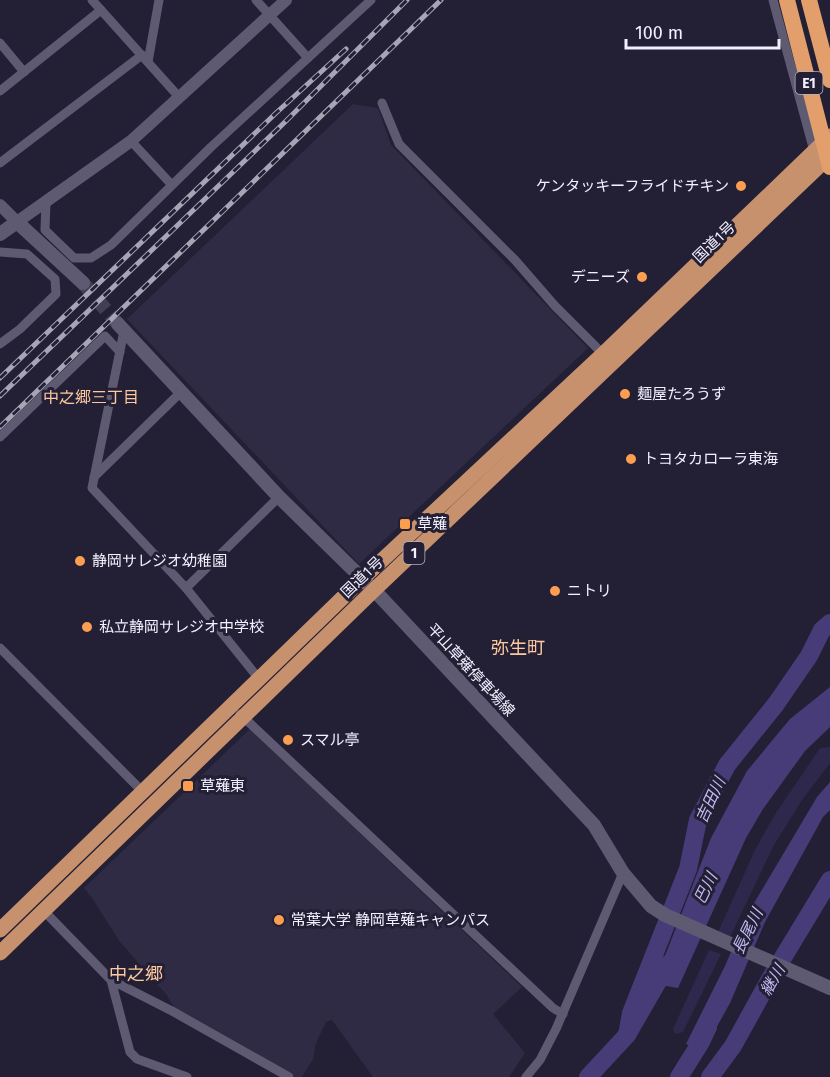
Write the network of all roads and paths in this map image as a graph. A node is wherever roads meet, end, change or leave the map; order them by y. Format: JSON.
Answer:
{"nodes":[{"id":1,"x":92,"y":0,"type":"edge"},
{"id":2,"x":159,"y":0,"type":"edge"},
{"id":3,"x":256,"y":0,"type":"edge"},
{"id":4,"x":286,"y":0,"type":"edge"},
{"id":5,"x":372,"y":0,"type":"edge"},
{"id":6,"x":773,"y":0,"type":"edge"},
{"id":7,"x":787,"y":0,"type":"edge"},
{"id":8,"x":809,"y":0,"type":"edge"},
{"id":9,"x":102,"y":10,"type":"junction"},
{"id":10,"x":269,"y":15,"type":"junction"},
{"id":11,"x":0,"y":43,"type":"edge"},
{"id":12,"x":145,"y":58,"type":"junction"},
{"id":13,"x":308,"y":58,"type":"junction"},
{"id":14,"x":24,"y":72,"type":"junction"},
{"id":15,"x":830,"y":80,"type":"edge"},
{"id":16,"x":0,"y":90,"type":"edge"},
{"id":17,"x":179,"y":97,"type":"junction"},
{"id":18,"x":382,"y":103,"type":"dead end"},
{"id":19,"x":830,"y":136,"type":"edge"},
{"id":20,"x":131,"y":141,"type":"junction"},
{"id":21,"x":814,"y":151,"type":"junction"},
{"id":22,"x":830,"y":156,"type":"edge"},
{"id":23,"x":0,"y":164,"type":"edge"},
{"id":24,"x":830,"y":166,"type":"edge"},
{"id":25,"x":171,"y":184,"type":"junction"},
{"id":26,"x":46,"y":201,"type":"junction"},
{"id":27,"x":0,"y":205,"type":"edge"},
{"id":28,"x":17,"y":222,"type":"junction"},
{"id":29,"x":0,"y":234,"type":"edge"},
{"id":30,"x":0,"y":252,"type":"edge"},
{"id":31,"x":83,"y":283,"type":"tunnel mouth"},
{"id":32,"x":121,"y":328,"type":"joint"},
{"id":33,"x":0,"y":344,"type":"edge"},
{"id":34,"x":120,"y":352,"type":"junction"},
{"id":35,"x":608,"y":359,"type":"junction"},
{"id":36,"x":182,"y":391,"type":"junction"},
{"id":37,"x":0,"y":437,"type":"edge"},
{"id":38,"x":94,"y":477,"type":"junction"},
{"id":39,"x":279,"y":497,"type":"junction"},
{"id":40,"x":362,"y":579,"type":"junction"},
{"id":41,"x":186,"y":588,"type":"junction"},
{"id":42,"x":374,"y":590,"type":"junction"},
{"id":43,"x":0,"y":648,"type":"edge"},
{"id":44,"x":259,"y":679,"type":"junction"},
{"id":45,"x":231,"y":706,"type":"junction"},
{"id":46,"x":243,"y":717,"type":"junction"},
{"id":47,"x":142,"y":792,"type":"junction"},
{"id":48,"x":623,"y":873,"type":"junction"},
{"id":49,"x":44,"y":911,"type":"junction"},
{"id":50,"x":0,"y":930,"type":"edge"},
{"id":51,"x":0,"y":953,"type":"edge"},
{"id":52,"x":111,"y":980,"type":"junction"},
{"id":53,"x":830,"y":988,"type":"edge"},
{"id":54,"x":563,"y":1014,"type":"junction"},
{"id":55,"x":187,"y":1077,"type":"edge"},
{"id":56,"x":289,"y":1077,"type":"edge"},
{"id":57,"x":526,"y":1077,"type":"edge"}],
"edges":[{"from":1,"to":9,"type":"street"},
{"from":2,"to":12,"type":"street"},
{"from":3,"to":10,"type":"street"},
{"from":4,"to":10,"type":"street"},
{"from":5,"to":13,"type":"street"},
{"from":6,"to":21,"type":"street"},
{"from":7,"to":24,"type":"highway","number":"E1"},
{"from":8,"to":15,"type":"highway","number":"E1"},
{"from":9,"to":12,"type":"street"},
{"from":9,"to":14,"type":"street"},
{"from":10,"to":13,"type":"street"},
{"from":10,"to":17,"type":"street"},
{"from":11,"to":14,"type":"street"},
{"from":12,"to":17,"type":"street"},
{"from":12,"to":23,"type":"street"},
{"from":13,"to":25,"type":"street"},
{"from":14,"to":16,"type":"street"},
{"from":17,"to":20,"type":"street"},
{"from":18,"to":35,"type":"street"},
{"from":19,"to":21,"type":"highway","name":"国道1号","number":"1"},
{"from":20,"to":25,"type":"street"},
{"from":20,"to":26,"type":"street"},
{"from":21,"to":35,"type":"highway","name":"国道1号","number":"1"},
{"from":22,"to":35,"type":"highway","name":"国道1号","number":"1"},
{"from":25,"to":26,"type":"street"},
{"from":26,"to":28,"type":"street"},
{"from":27,"to":28,"type":"street"},
{"from":28,"to":29,"type":"main road"},
{"from":28,"to":31,"type":"main road"},
{"from":30,"to":33,"type":"street"},
{"from":32,"to":34,"type":"street"},
{"from":32,"to":36,"type":"main road","name":"平山草薙停車場線"},
{"from":34,"to":37,"type":"street"},
{"from":34,"to":38,"type":"street"},
{"from":35,"to":40,"type":"highway","name":"国道1号","number":"1"},
{"from":35,"to":42,"type":"highway","name":"国道1号","number":"1"},
{"from":36,"to":38,"type":"street"},
{"from":36,"to":39,"type":"main road","name":"平山草薙停車場線"},
{"from":38,"to":41,"type":"street"},
{"from":39,"to":40,"type":"main road","name":"平山草薙停車場線"},
{"from":39,"to":41,"type":"street"},
{"from":40,"to":42,"type":"main road","name":"平山草薙停車場線"},
{"from":40,"to":44,"type":"highway","name":"国道1号","number":"1"},
{"from":41,"to":44,"type":"street"},
{"from":42,"to":46,"type":"highway","name":"国道1号","number":"1"},
{"from":42,"to":48,"type":"main road","name":"平山草薙停車場線"},
{"from":43,"to":47,"type":"street"},
{"from":44,"to":45,"type":"highway","name":"国道1号","number":"1"},
{"from":45,"to":46,"type":"street"},
{"from":45,"to":47,"type":"highway","name":"国道1号","number":"1"},
{"from":46,"to":49,"type":"highway","name":"国道1号","number":"1"},
{"from":46,"to":54,"type":"street"},
{"from":47,"to":50,"type":"highway","name":"国道1号","number":"1"},
{"from":48,"to":53,"type":"main road","name":"平山草薙停車場線"},
{"from":48,"to":54,"type":"street"},
{"from":49,"to":51,"type":"highway","name":"国道1号","number":"1"},
{"from":49,"to":52,"type":"street"},
{"from":52,"to":55,"type":"street"},
{"from":52,"to":56,"type":"street"},
{"from":54,"to":57,"type":"street"}]}
